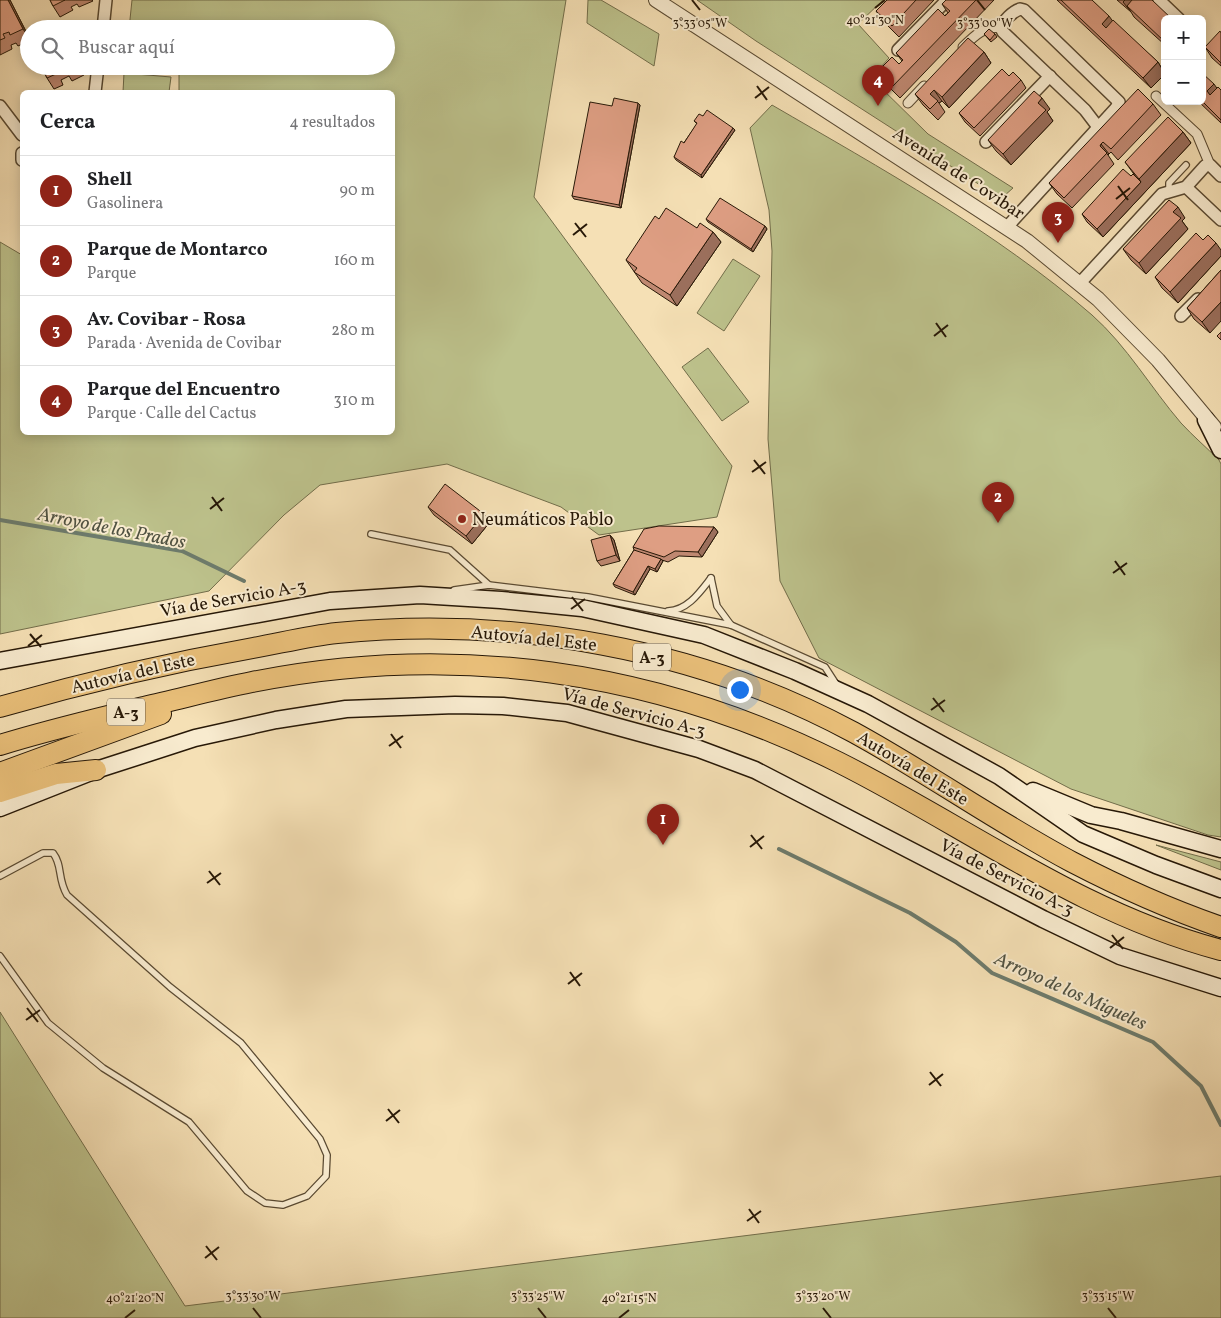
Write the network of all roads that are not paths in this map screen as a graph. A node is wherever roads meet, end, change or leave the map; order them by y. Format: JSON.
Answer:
{"nodes":[{"id":1,"x":106,"y":0,"type":"edge"},
{"id":2,"x":656,"y":0,"type":"edge"},
{"id":3,"x":947,"y":0,"type":"edge"},
{"id":4,"x":1159,"y":0,"type":"edge"},
{"id":5,"x":1020,"y":4,"type":"edge"},
{"id":6,"x":1175,"y":15,"type":"edge"},
{"id":7,"x":104,"y":20,"type":"edge"},
{"id":8,"x":1001,"y":28,"type":"junction"},
{"id":9,"x":898,"y":50,"type":"edge"},
{"id":10,"x":955,"y":56,"type":"edge"},
{"id":11,"x":97,"y":75,"type":"edge"},
{"id":12,"x":935,"y":76,"type":"edge"},
{"id":13,"x":1050,"y":76,"type":"junction"},
{"id":14,"x":94,"y":90,"type":"edge"},
{"id":15,"x":1156,"y":96,"type":"dead end"},
{"id":16,"x":908,"y":103,"type":"dead end"},
{"id":17,"x":0,"y":106,"type":"edge"},
{"id":18,"x":1098,"y":127,"type":"junction"},
{"id":19,"x":20,"y":132,"type":"edge"},
{"id":20,"x":986,"y":142,"type":"dead end"},
{"id":21,"x":1210,"y":165,"type":"junction"},
{"id":22,"x":1186,"y":166,"type":"dead end"},
{"id":23,"x":1221,"y":176,"type":"edge"},
{"id":24,"x":1186,"y":187,"type":"junction"},
{"id":25,"x":1168,"y":190,"type":"junction"},
{"id":26,"x":1221,"y":220,"type":"edge"},
{"id":27,"x":1007,"y":227,"type":"junction"},
{"id":28,"x":1080,"y":283,"type":"junction"},
{"id":29,"x":1208,"y":288,"type":"edge"},
{"id":30,"x":1181,"y":316,"type":"dead end"},
{"id":31,"x":1206,"y":420,"type":"junction"},
{"id":32,"x":1221,"y":435,"type":"edge"},
{"id":33,"x":1221,"y":450,"type":"edge"},
{"id":34,"x":371,"y":534,"type":"dead end"},
{"id":35,"x":489,"y":586,"type":"junction"},
{"id":36,"x":420,"y":595,"type":"junction"},
{"id":37,"x":656,"y":612,"type":"junction"},
{"id":38,"x":731,"y":624,"type":"junction"},
{"id":39,"x":0,"y":660,"type":"edge"},
{"id":40,"x":252,"y":681,"type":"junction"},
{"id":41,"x":841,"y":692,"type":"junction"},
{"id":42,"x":32,"y":698,"type":"junction"},
{"id":43,"x":0,"y":702,"type":"edge"},
{"id":44,"x":0,"y":707,"type":"edge"},
{"id":45,"x":0,"y":745,"type":"edge"},
{"id":46,"x":96,"y":770,"type":"junction"},
{"id":47,"x":0,"y":773,"type":"edge"},
{"id":48,"x":999,"y":776,"type":"junction"},
{"id":49,"x":0,"y":792,"type":"edge"},
{"id":50,"x":0,"y":808,"type":"edge"},
{"id":51,"x":1221,"y":850,"type":"edge"},
{"id":52,"x":0,"y":876,"type":"edge"},
{"id":53,"x":1221,"y":889,"type":"edge"},
{"id":54,"x":1221,"y":927,"type":"edge"},
{"id":55,"x":1221,"y":950,"type":"edge"},
{"id":56,"x":0,"y":956,"type":"edge"},
{"id":57,"x":1221,"y":988,"type":"edge"}],
"edges":[{"from":1,"to":7,"type":"street"},
{"from":2,"to":27,"type":"street","name":"Avenida de Covibar"},
{"from":3,"to":9,"type":"street"},
{"from":4,"to":6,"type":"street"},
{"from":5,"to":8,"type":"street"},
{"from":5,"to":18,"type":"street"},
{"from":8,"to":10,"type":"street"},
{"from":8,"to":13,"type":"street"},
{"from":11,"to":14,"type":"street"},
{"from":12,"to":16,"type":"street"},
{"from":13,"to":18,"type":"street"},
{"from":13,"to":20,"type":"street"},
{"from":15,"to":21,"type":"street"},
{"from":17,"to":19,"type":"street"},
{"from":18,"to":27,"type":"street"},
{"from":21,"to":23,"type":"street"},
{"from":21,"to":24,"type":"street"},
{"from":22,"to":25,"type":"lane"},
{"from":24,"to":25,"type":"street"},
{"from":24,"to":26,"type":"street"},
{"from":25,"to":28,"type":"street"},
{"from":27,"to":28,"type":"street","name":"Avenida de Covibar"},
{"from":28,"to":31,"type":"street","name":"Avenida de Covibar"},
{"from":29,"to":30,"type":"street"},
{"from":31,"to":32,"type":"street","name":"Avenida de Covibar"},
{"from":31,"to":33,"type":"main road","name":"Avenida de Covibar"},
{"from":34,"to":35,"type":"lane"},
{"from":35,"to":36,"type":"lane"},
{"from":35,"to":37,"type":"lane"},
{"from":36,"to":39,"type":"main road","name":"Vía de Servicio A-3"},
{"from":36,"to":41,"type":"main road","name":"Vía de Servicio A-3"},
{"from":37,"to":38,"type":"lane"},
{"from":37,"to":38,"type":"lane"},
{"from":38,"to":41,"type":"lane"},
{"from":40,"to":45,"type":"highway","name":"Autovía del Este","number":"A-3"},
{"from":40,"to":47,"type":"highway"},
{"from":40,"to":55,"type":"highway","name":"Autovía del Este","number":"A-3"},
{"from":41,"to":48,"type":"main road","name":"Vía de Servicio A-3"},
{"from":42,"to":43,"type":"highway"},
{"from":42,"to":44,"type":"highway","name":"Autovía del Este","number":"A-3"},
{"from":42,"to":54,"type":"highway","name":"Autovía del Este","number":"A-3"},
{"from":46,"to":49,"type":"highway"},
{"from":46,"to":50,"type":"main road","name":"Vía de Servicio A-3"},
{"from":46,"to":57,"type":"main road","name":"Vía de Servicio A-3"},
{"from":48,"to":51,"type":"main road"},
{"from":48,"to":53,"type":"main road","name":"Vía de Servicio A-3"},
{"from":52,"to":56,"type":"lane"}]}
